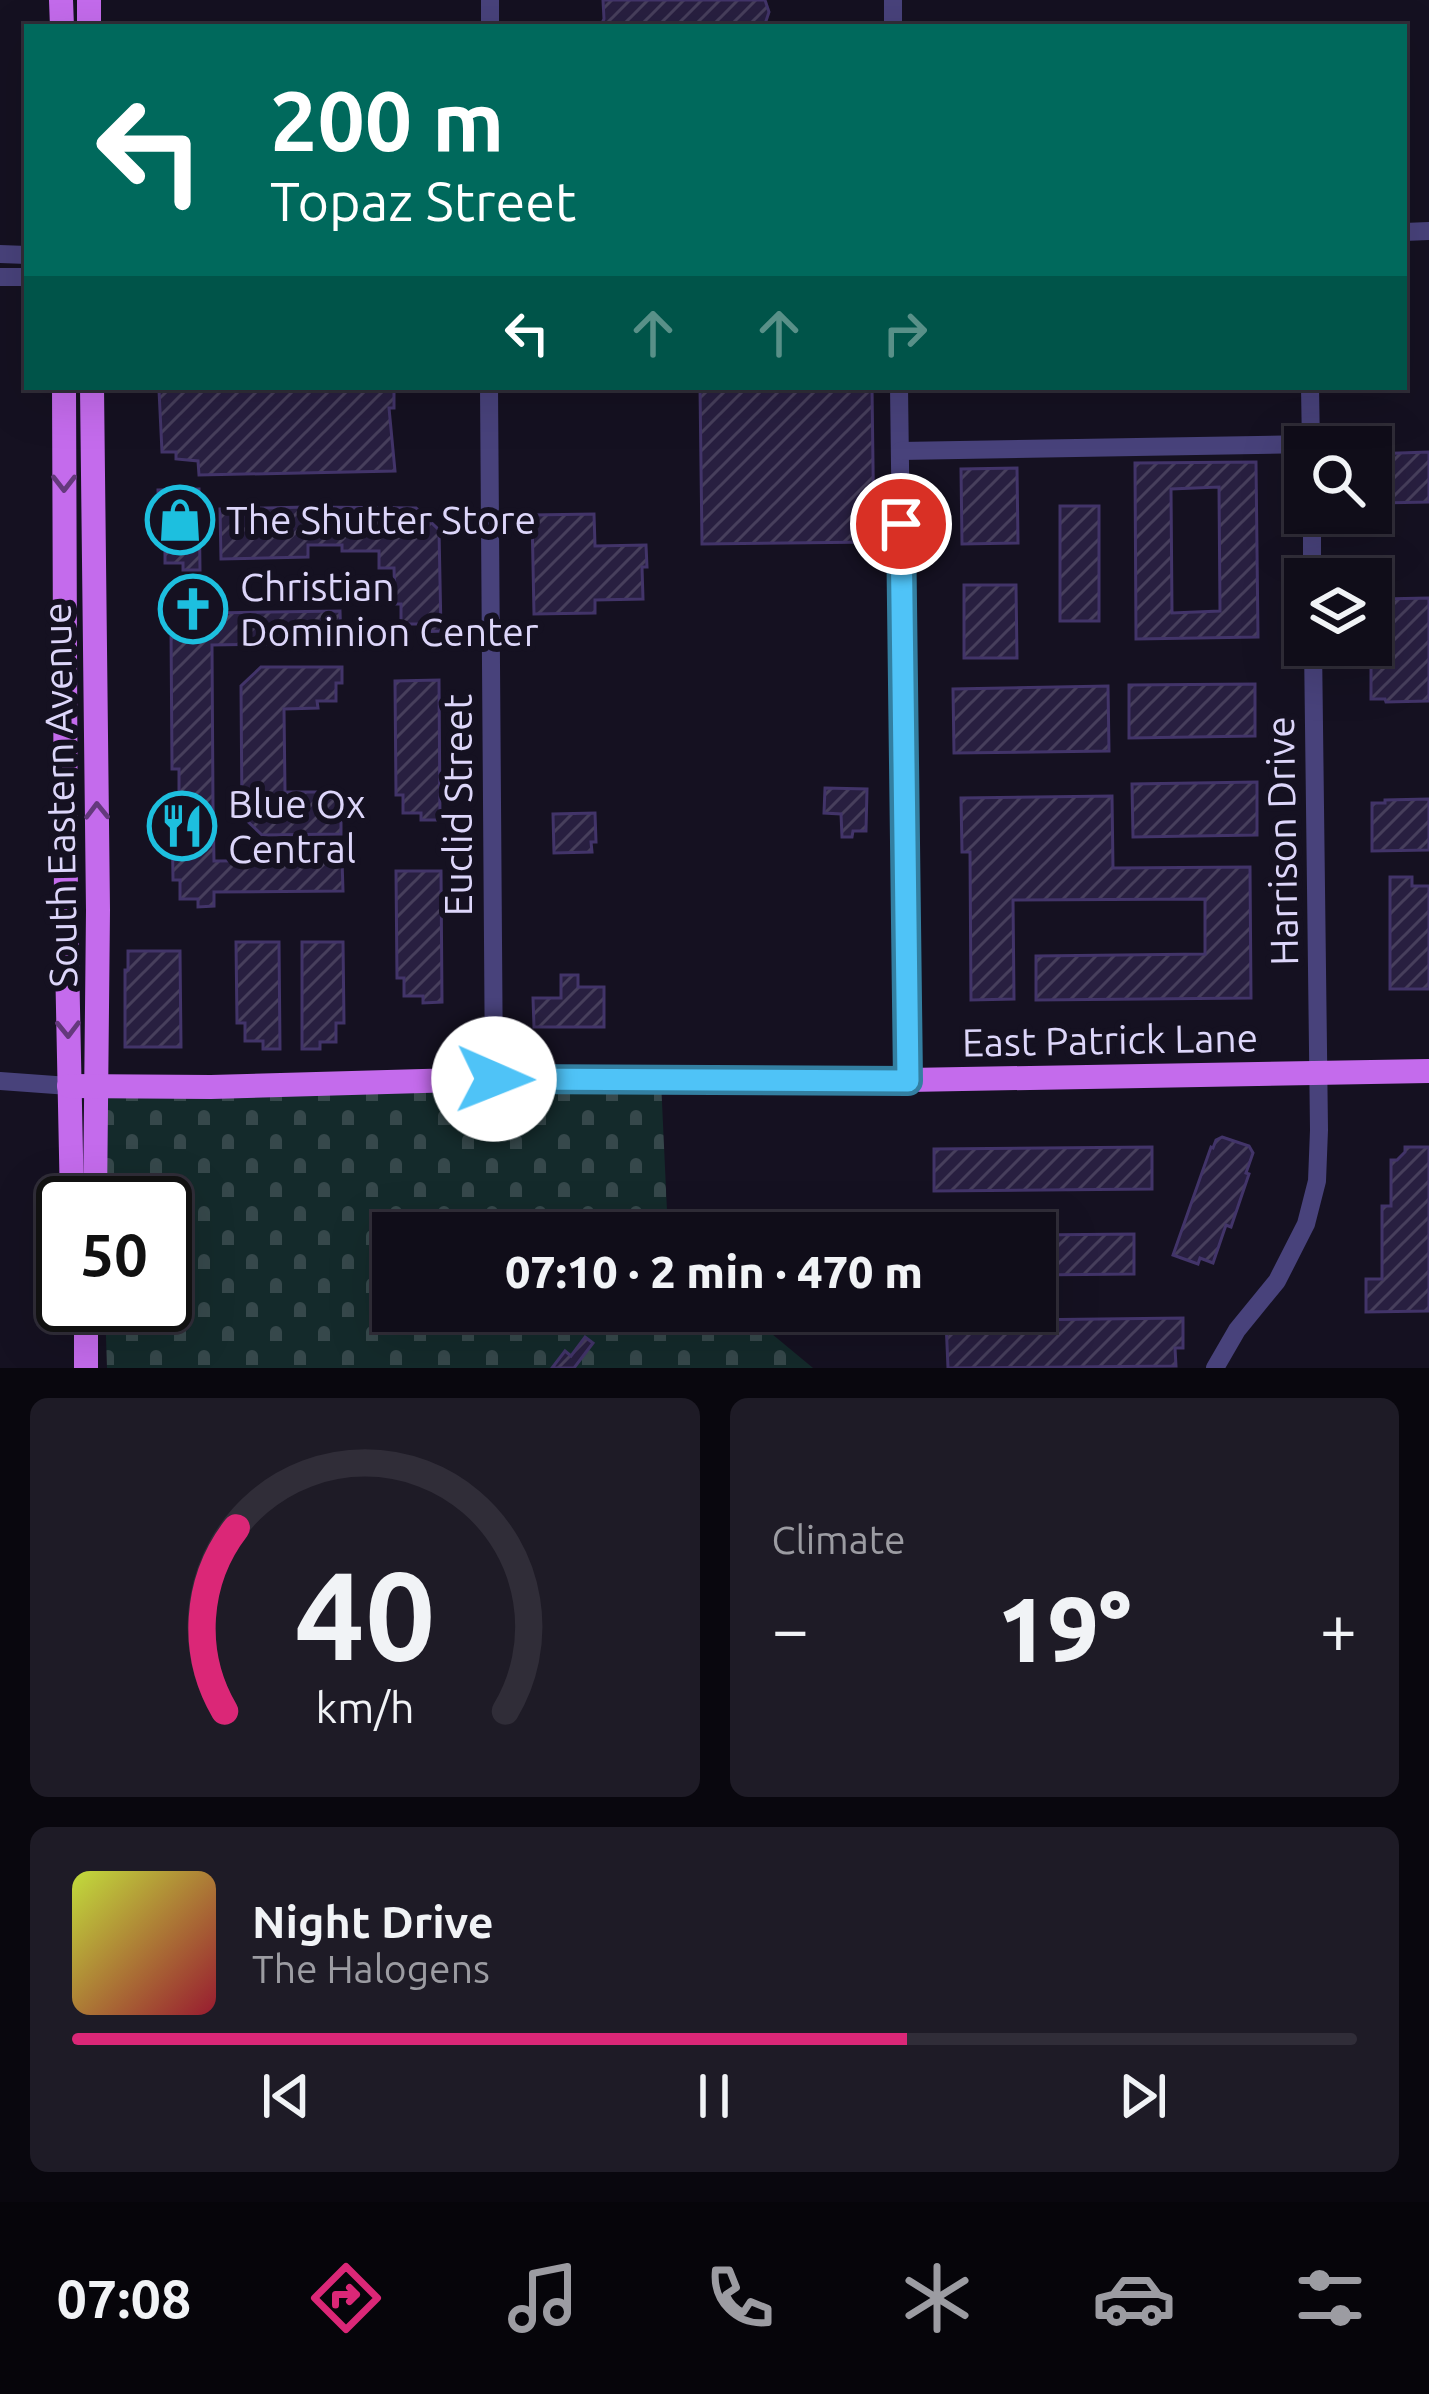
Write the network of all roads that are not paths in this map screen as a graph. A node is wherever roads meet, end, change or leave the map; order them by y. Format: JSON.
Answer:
{"nodes":[{"id":1,"x":64,"y":390,"type":"edge"},
{"id":2,"x":92,"y":390,"type":"edge"},
{"id":3,"x":489,"y":390,"type":"edge"},
{"id":4,"x":899,"y":390,"type":"edge"},
{"id":5,"x":1310,"y":390,"type":"edge"},
{"id":6,"x":1311,"y":426,"type":"edge"},
{"id":7,"x":1284,"y":446,"type":"edge"},
{"id":8,"x":900,"y":451,"type":"junction"},
{"id":9,"x":1313,"y":666,"type":"edge"},
{"id":10,"x":1429,"y":1071,"type":"edge"},
{"id":11,"x":1317,"y":1072,"type":"junction"},
{"id":12,"x":494,"y":1079,"type":"junction"},
{"id":13,"x":0,"y":1081,"type":"edge"},
{"id":14,"x":908,"y":1081,"type":"junction"},
{"id":15,"x":97,"y":1085,"type":"junction"},
{"id":16,"x":69,"y":1086,"type":"junction"},
{"id":17,"x":71,"y":1176,"type":"edge"},
{"id":18,"x":95,"y":1176,"type":"edge"},
{"id":19,"x":86,"y":1332,"type":"edge"},
{"id":20,"x":86,"y":1368,"type":"edge"},
{"id":21,"x":1215,"y":1368,"type":"edge"}],
"edges":[{"from":1,"to":16,"type":"main road","name":"South Eastern Avenue","one_way":true},
{"from":15,"to":2,"type":"main road","name":"South Eastern Avenue","one_way":true},
{"from":3,"to":12,"type":"street","name":"Euclid Street"},
{"from":4,"to":8,"type":"street"},
{"from":5,"to":6,"type":"street"},
{"from":7,"to":8,"type":"street"},
{"from":8,"to":14,"type":"street"},
{"from":9,"to":11,"type":"street","name":"Harrison Drive"},
{"from":10,"to":11,"type":"main road","name":"East Patrick Lane"},
{"from":11,"to":14,"type":"main road","name":"East Patrick Lane"},
{"from":11,"to":21,"type":"street","name":"Harrison Drive"},
{"from":12,"to":14,"type":"main road","name":"East Patrick Lane"},
{"from":12,"to":15,"type":"main road","name":"East Patrick Lane"},
{"from":13,"to":16,"type":"street","name":"East Patrick Lane"},
{"from":15,"to":16,"type":"main road","name":"East Patrick Lane"},
{"from":15,"to":18,"type":"main road","name":"South Eastern Avenue"},
{"from":16,"to":17,"type":"main road","name":"South Eastern Avenue"},
{"from":19,"to":20,"type":"main road"}]}
